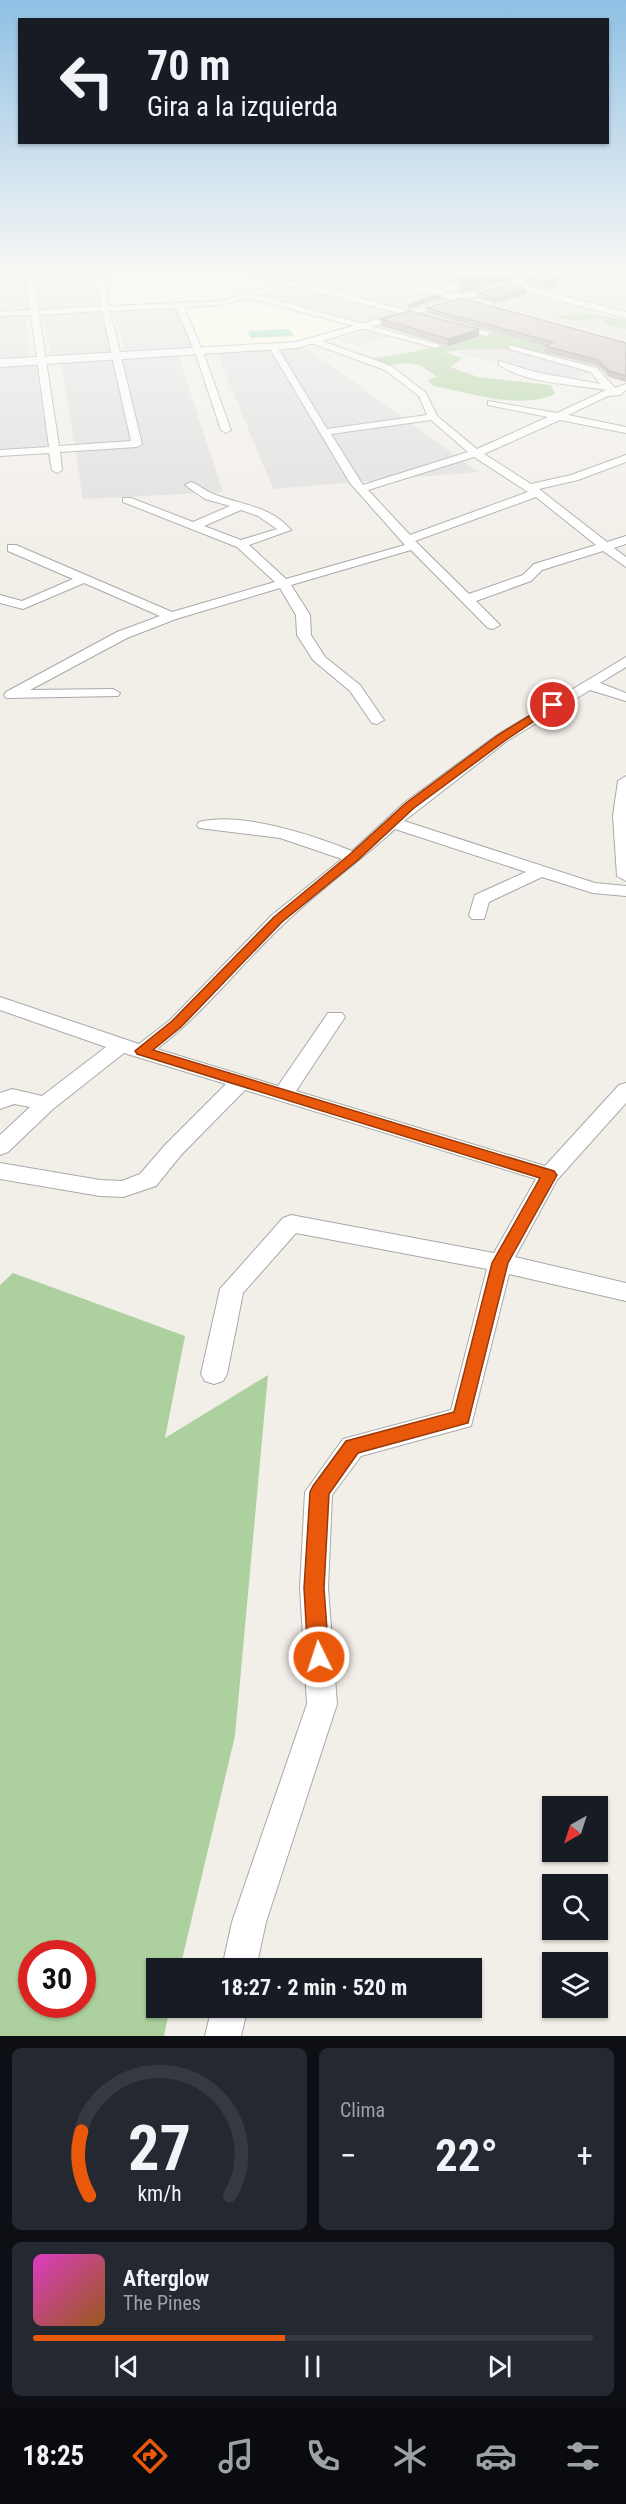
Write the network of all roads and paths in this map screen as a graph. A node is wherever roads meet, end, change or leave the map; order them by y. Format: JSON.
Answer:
{"nodes":[{"id":1,"x":42,"y":366,"type":"edge"},
{"id":2,"x":120,"y":366,"type":"edge"},
{"id":3,"x":204,"y":366,"type":"edge"},
{"id":4,"x":290,"y":366,"type":"edge"},
{"id":5,"x":383,"y":366,"type":"edge"},
{"id":6,"x":504,"y":366,"type":"edge"},
{"id":7,"x":580,"y":366,"type":"edge"},
{"id":8,"x":626,"y":387,"type":"edge"},
{"id":9,"x":612,"y":390,"type":"junction"},
{"id":10,"x":626,"y":399,"type":"edge"},
{"id":11,"x":490,"y":403,"type":"dead end"},
{"id":12,"x":560,"y":416,"type":"junction"},
{"id":13,"x":433,"y":417,"type":"junction"},
{"id":14,"x":226,"y":430,"type":"dead end"},
{"id":15,"x":626,"y":430,"type":"edge"},
{"id":16,"x":326,"y":432,"type":"junction"},
{"id":17,"x":55,"y":449,"type":"junction"},
{"id":18,"x":0,"y":453,"type":"edge"},
{"id":19,"x":476,"y":453,"type":"junction"},
{"id":20,"x":626,"y":458,"type":"edge"},
{"id":21,"x":57,"y":470,"type":"dead end"},
{"id":22,"x":191,"y":485,"type":"dead end"},
{"id":23,"x":361,"y":489,"type":"junction"},
{"id":24,"x":533,"y":491,"type":"junction"},
{"id":25,"x":127,"y":500,"type":"dead end"},
{"id":26,"x":243,"y":506,"type":"junction"},
{"id":27,"x":193,"y":526,"type":"junction"},
{"id":28,"x":626,"y":540,"type":"edge"},
{"id":29,"x":411,"y":543,"type":"junction"},
{"id":30,"x":241,"y":544,"type":"junction"},
{"id":31,"x":604,"y":546,"type":"junction"},
{"id":32,"x":12,"y":548,"type":"dead end"},
{"id":33,"x":626,"y":563,"type":"edge"},
{"id":34,"x":86,"y":578,"type":"junction"},
{"id":35,"x":282,"y":583,"type":"junction"},
{"id":36,"x":0,"y":599,"type":"edge"},
{"id":37,"x":466,"y":600,"type":"junction"},
{"id":38,"x":171,"y":616,"type":"junction"},
{"id":39,"x":493,"y":625,"type":"dead end"},
{"id":40,"x":626,"y":661,"type":"edge"},
{"id":41,"x":588,"y":684,"type":"junction"},
{"id":42,"x":113,"y":693,"type":"dead end"},
{"id":43,"x":6,"y":696,"type":"edge"},
{"id":44,"x":624,"y":697,"type":"dead end"},
{"id":45,"x":377,"y":720,"type":"dead end"},
{"id":46,"x":626,"y":781,"type":"edge"},
{"id":47,"x":623,"y":821,"type":"edge"},
{"id":48,"x":391,"y":822,"type":"junction"},
{"id":49,"x":205,"y":825,"type":"dead end"},
{"id":50,"x":354,"y":858,"type":"junction"},
{"id":51,"x":541,"y":871,"type":"junction"},
{"id":52,"x":626,"y":876,"type":"edge"},
{"id":53,"x":626,"y":891,"type":"edge"},
{"id":54,"x":478,"y":915,"type":"dead end"},
{"id":55,"x":0,"y":1003,"type":"edge"},
{"id":56,"x":334,"y":1017,"type":"dead end"},
{"id":57,"x":121,"y":1045,"type":"junction"},
{"id":58,"x":142,"y":1051,"type":"junction"},
{"id":59,"x":242,"y":1080,"type":"junction"},
{"id":60,"x":626,"y":1090,"type":"edge"},
{"id":61,"x":283,"y":1094,"type":"junction"},
{"id":62,"x":0,"y":1102,"type":"edge"},
{"id":63,"x":45,"y":1104,"type":"junction"},
{"id":64,"x":0,"y":1147,"type":"edge"},
{"id":65,"x":0,"y":1171,"type":"edge"},
{"id":66,"x":549,"y":1175,"type":"junction"},
{"id":67,"x":500,"y":1263,"type":"junction"},
{"id":68,"x":626,"y":1292,"type":"edge"},
{"id":69,"x":214,"y":1374,"type":"dead end"},
{"id":70,"x":241,"y":1958,"type":"edge"},
{"id":71,"x":227,"y":2018,"type":"edge"},
{"id":72,"x":223,"y":2036,"type":"edge"}],
"edges":[{"from":1,"to":17,"type":"street"},
{"from":2,"to":17,"type":"street"},
{"from":3,"to":14,"type":"street"},
{"from":4,"to":16,"type":"street"},
{"from":5,"to":13,"type":"street"},
{"from":6,"to":9,"type":"street"},
{"from":7,"to":9,"type":"street"},
{"from":8,"to":9,"type":"street"},
{"from":9,"to":10,"type":"street"},
{"from":9,"to":12,"type":"street"},
{"from":11,"to":12,"type":"street"},
{"from":12,"to":15,"type":"street"},
{"from":12,"to":19,"type":"street"},
{"from":13,"to":16,"type":"street"},
{"from":13,"to":19,"type":"street"},
{"from":16,"to":23,"type":"street"},
{"from":17,"to":18,"type":"street"},
{"from":17,"to":21,"type":"street"},
{"from":19,"to":23,"type":"street"},
{"from":19,"to":24,"type":"street"},
{"from":20,"to":24,"type":"street"},
{"from":22,"to":26,"type":"street"},
{"from":23,"to":29,"type":"street"},
{"from":24,"to":29,"type":"street"},
{"from":24,"to":31,"type":"street"},
{"from":25,"to":27,"type":"street"},
{"from":26,"to":27,"type":"street"},
{"from":26,"to":30,"type":"street"},
{"from":27,"to":30,"type":"street"},
{"from":28,"to":31,"type":"street"},
{"from":29,"to":35,"type":"street"},
{"from":29,"to":37,"type":"street"},
{"from":30,"to":35,"type":"street"},
{"from":31,"to":33,"type":"street"},
{"from":31,"to":37,"type":"street"},
{"from":32,"to":34,"type":"street"},
{"from":34,"to":36,"type":"street"},
{"from":34,"to":38,"type":"street"},
{"from":35,"to":38,"type":"street"},
{"from":35,"to":45,"type":"street"},
{"from":37,"to":39,"type":"street"},
{"from":38,"to":43,"type":"street"},
{"from":40,"to":41,"type":"street"},
{"from":41,"to":44,"type":"street"},
{"from":41,"to":48,"type":"street"},
{"from":42,"to":43,"type":"street"},
{"from":46,"to":47,"type":"street"},
{"from":47,"to":52,"type":"street"},
{"from":48,"to":50,"type":"street"},
{"from":48,"to":51,"type":"street"},
{"from":49,"to":50,"type":"street"},
{"from":50,"to":58,"type":"street"},
{"from":51,"to":53,"type":"street"},
{"from":51,"to":54,"type":"street"},
{"from":55,"to":57,"type":"street"},
{"from":56,"to":61,"type":"street"},
{"from":57,"to":58,"type":"street"},
{"from":57,"to":63,"type":"street"},
{"from":58,"to":59,"type":"street"},
{"from":59,"to":61,"type":"street"},
{"from":59,"to":65,"type":"street"},
{"from":60,"to":66,"type":"street"},
{"from":61,"to":66,"type":"street"},
{"from":62,"to":63,"type":"street"},
{"from":63,"to":64,"type":"street"},
{"from":66,"to":67,"type":"street"},
{"from":67,"to":68,"type":"street"},
{"from":67,"to":69,"type":"street"},
{"from":67,"to":70,"type":"street"},
{"from":71,"to":72,"type":"street"}]}
